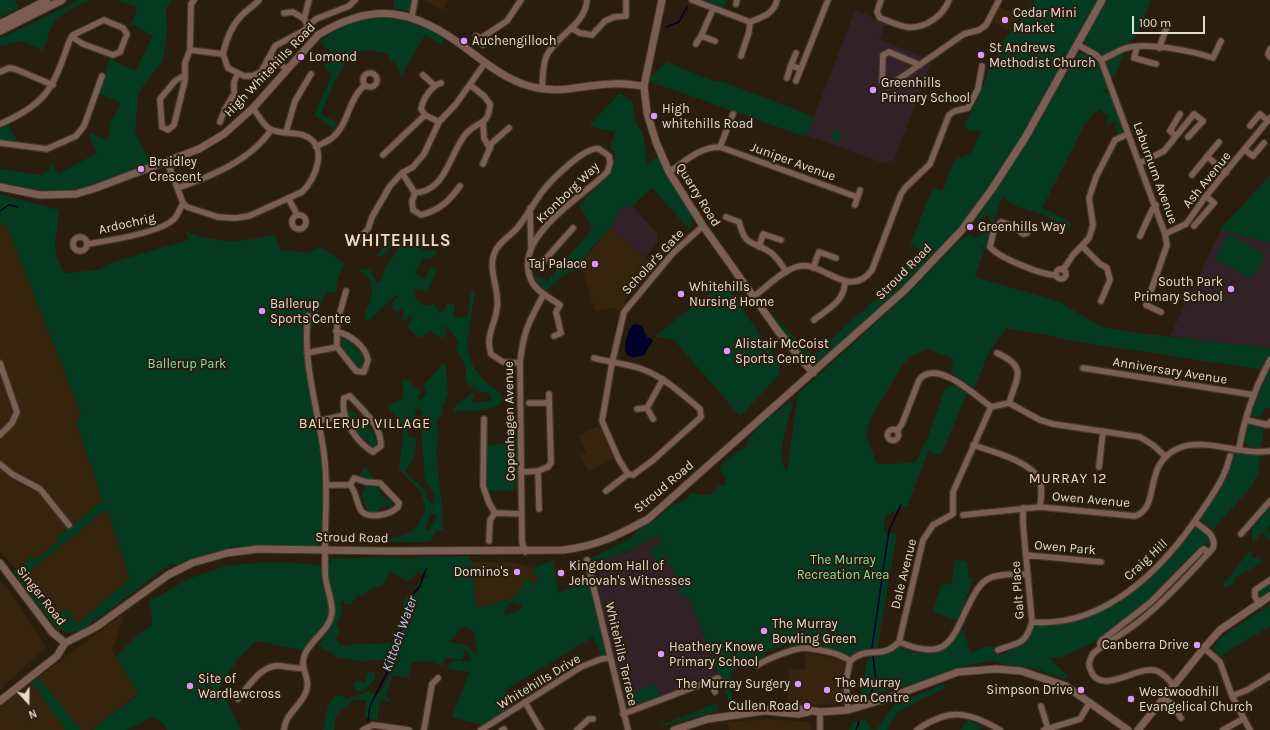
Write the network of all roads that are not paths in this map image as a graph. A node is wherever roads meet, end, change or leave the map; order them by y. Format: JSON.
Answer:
{"nodes":[{"id":1,"x":47,"y":0,"type":"edge"},
{"id":2,"x":62,"y":0,"type":"edge"},
{"id":3,"x":194,"y":0,"type":"edge"},
{"id":4,"x":309,"y":0,"type":"edge"},
{"id":5,"x":356,"y":0,"type":"edge"},
{"id":6,"x":415,"y":0,"type":"edge"},
{"id":7,"x":521,"y":0,"type":"edge"},
{"id":8,"x":587,"y":0,"type":"edge"},
{"id":9,"x":626,"y":0,"type":"edge"},
{"id":10,"x":662,"y":0,"type":"edge"},
{"id":11,"x":692,"y":0,"type":"edge"},
{"id":12,"x":777,"y":0,"type":"edge"},
{"id":13,"x":828,"y":0,"type":"edge"},
{"id":14,"x":881,"y":0,"type":"edge"},
{"id":15,"x":949,"y":0,"type":"edge"},
{"id":16,"x":997,"y":0,"type":"edge"},
{"id":17,"x":1102,"y":0,"type":"edge"},
{"id":18,"x":256,"y":1,"type":"edge"},
{"id":19,"x":713,"y":9,"type":"junction"},
{"id":20,"x":287,"y":11,"type":"dead end"},
{"id":21,"x":412,"y":16,"type":"junction"},
{"id":22,"x":304,"y":19,"type":"junction"},
{"id":23,"x":750,"y":22,"type":"junction"},
{"id":24,"x":0,"y":24,"type":"edge"},
{"id":25,"x":1168,"y":24,"type":"dead end"},
{"id":26,"x":308,"y":26,"type":"junction"},
{"id":27,"x":571,"y":28,"type":"junction"},
{"id":28,"x":0,"y":31,"type":"edge"},
{"id":29,"x":701,"y":36,"type":"junction"},
{"id":30,"x":72,"y":37,"type":"junction"},
{"id":31,"x":715,"y":41,"type":"dead end"},
{"id":32,"x":1221,"y":41,"type":"dead end"},
{"id":33,"x":696,"y":44,"type":"dead end"},
{"id":34,"x":483,"y":45,"type":"dead end"},
{"id":35,"x":1078,"y":45,"type":"junction"},
{"id":36,"x":1137,"y":47,"type":"junction"},
{"id":37,"x":1159,"y":48,"type":"junction"},
{"id":38,"x":1270,"y":49,"type":"edge"},
{"id":39,"x":190,"y":50,"type":"junction"},
{"id":40,"x":796,"y":53,"type":"dead end"},
{"id":41,"x":222,"y":54,"type":"junction"},
{"id":42,"x":271,"y":56,"type":"junction"},
{"id":43,"x":742,"y":56,"type":"dead end"},
{"id":44,"x":1270,"y":57,"type":"edge"},
{"id":45,"x":1101,"y":60,"type":"junction"},
{"id":46,"x":485,"y":63,"type":"junction"},
{"id":47,"x":1156,"y":64,"type":"dead end"},
{"id":48,"x":791,"y":65,"type":"junction"},
{"id":49,"x":920,"y":65,"type":"junction"},
{"id":50,"x":982,"y":66,"type":"dead end"},
{"id":51,"x":286,"y":69,"type":"junction"},
{"id":52,"x":800,"y":69,"type":"junction"},
{"id":53,"x":0,"y":72,"type":"edge"},
{"id":54,"x":238,"y":73,"type":"junction"},
{"id":55,"x":311,"y":74,"type":"dead end"},
{"id":56,"x":185,"y":75,"type":"junction"},
{"id":57,"x":423,"y":75,"type":"dead end"},
{"id":58,"x":102,"y":76,"type":"dead end"},
{"id":59,"x":787,"y":78,"type":"dead end"},
{"id":60,"x":796,"y":81,"type":"dead end"},
{"id":61,"x":440,"y":83,"type":"dead end"},
{"id":62,"x":53,"y":85,"type":"junction"},
{"id":63,"x":365,"y":85,"type":"dead end"},
{"id":64,"x":434,"y":85,"type":"junction"},
{"id":65,"x":470,"y":85,"type":"junction"},
{"id":66,"x":644,"y":86,"type":"junction"},
{"id":67,"x":542,"y":89,"type":"junction"},
{"id":68,"x":253,"y":108,"type":"junction"},
{"id":69,"x":733,"y":114,"type":"dead end"},
{"id":70,"x":1180,"y":114,"type":"dead end"},
{"id":71,"x":425,"y":115,"type":"junction"},
{"id":72,"x":1269,"y":120,"type":"edge"},
{"id":73,"x":220,"y":122,"type":"dead end"},
{"id":74,"x":439,"y":122,"type":"junction"},
{"id":75,"x":483,"y":122,"type":"junction"},
{"id":76,"x":0,"y":124,"type":"edge"},
{"id":77,"x":1250,"y":126,"type":"dead end"},
{"id":78,"x":509,"y":128,"type":"dead end"},
{"id":79,"x":271,"y":130,"type":"junction"},
{"id":80,"x":286,"y":132,"type":"junction"},
{"id":81,"x":1128,"y":134,"type":"junction"},
{"id":82,"x":1176,"y":136,"type":"junction"},
{"id":83,"x":1188,"y":137,"type":"dead end"},
{"id":84,"x":0,"y":142,"type":"edge"},
{"id":85,"x":1219,"y":142,"type":"dead end"},
{"id":86,"x":1264,"y":143,"type":"dead end"},
{"id":87,"x":316,"y":147,"type":"junction"},
{"id":88,"x":720,"y":147,"type":"junction"},
{"id":89,"x":490,"y":149,"type":"junction"},
{"id":90,"x":1245,"y":150,"type":"junction"},
{"id":91,"x":383,"y":155,"type":"dead end"},
{"id":92,"x":1207,"y":156,"type":"junction"},
{"id":93,"x":167,"y":162,"type":"junction"},
{"id":94,"x":1140,"y":163,"type":"junction"},
{"id":95,"x":483,"y":164,"type":"dead end"},
{"id":96,"x":669,"y":172,"type":"junction"},
{"id":97,"x":402,"y":173,"type":"junction"},
{"id":98,"x":1226,"y":173,"type":"junction"},
{"id":99,"x":1192,"y":175,"type":"dead end"},
{"id":100,"x":460,"y":186,"type":"dead end"},
{"id":101,"x":0,"y":187,"type":"edge"},
{"id":102,"x":178,"y":188,"type":"junction"},
{"id":103,"x":860,"y":190,"type":"dead end"},
{"id":104,"x":415,"y":194,"type":"junction"},
{"id":105,"x":1206,"y":196,"type":"junction"},
{"id":106,"x":858,"y":197,"type":"junction"},
{"id":107,"x":288,"y":198,"type":"junction"},
{"id":108,"x":183,"y":203,"type":"junction"},
{"id":109,"x":854,"y":205,"type":"dead end"},
{"id":110,"x":1156,"y":205,"type":"junction"},
{"id":111,"x":530,"y":208,"type":"junction"},
{"id":112,"x":297,"y":214,"type":"dead end"},
{"id":113,"x":726,"y":217,"type":"dead end"},
{"id":114,"x":703,"y":226,"type":"junction"},
{"id":115,"x":1194,"y":226,"type":"dead end"},
{"id":116,"x":573,"y":228,"type":"dead end"},
{"id":117,"x":1165,"y":234,"type":"junction"},
{"id":118,"x":1025,"y":235,"type":"dead end"},
{"id":119,"x":1140,"y":236,"type":"dead end"},
{"id":120,"x":781,"y":240,"type":"dead end"},
{"id":121,"x":356,"y":242,"type":"dead end"},
{"id":122,"x":87,"y":244,"type":"dead end"},
{"id":123,"x":1082,"y":246,"type":"junction"},
{"id":124,"x":759,"y":247,"type":"junction"},
{"id":125,"x":531,"y":248,"type":"junction"},
{"id":126,"x":836,"y":258,"type":"dead end"},
{"id":127,"x":528,"y":264,"type":"junction"},
{"id":128,"x":813,"y":268,"type":"junction"},
{"id":129,"x":1063,"y":270,"type":"junction"},
{"id":130,"x":786,"y":272,"type":"junction"},
{"id":131,"x":1056,"y":275,"type":"junction"},
{"id":132,"x":845,"y":282,"type":"junction"},
{"id":133,"x":346,"y":291,"type":"dead end"},
{"id":134,"x":544,"y":294,"type":"junction"},
{"id":135,"x":753,"y":297,"type":"junction"},
{"id":136,"x":1101,"y":301,"type":"dead end"},
{"id":137,"x":1161,"y":312,"type":"dead end"},
{"id":138,"x":308,"y":316,"type":"dead end"},
{"id":139,"x":814,"y":320,"type":"dead end"},
{"id":140,"x":336,"y":331,"type":"junction"},
{"id":141,"x":554,"y":336,"type":"dead end"},
{"id":142,"x":337,"y":347,"type":"junction"},
{"id":143,"x":307,"y":353,"type":"junction"},
{"id":144,"x":996,"y":353,"type":"dead end"},
{"id":145,"x":594,"y":358,"type":"dead end"},
{"id":146,"x":1270,"y":360,"type":"edge"},
{"id":147,"x":0,"y":363,"type":"edge"},
{"id":148,"x":520,"y":363,"type":"junction"},
{"id":149,"x":612,"y":363,"type":"junction"},
{"id":150,"x":1083,"y":368,"type":"dead end"},
{"id":151,"x":813,"y":373,"type":"junction"},
{"id":152,"x":663,"y":379,"type":"junction"},
{"id":153,"x":549,"y":394,"type":"dead end"},
{"id":154,"x":1254,"y":395,"type":"junction"},
{"id":155,"x":529,"y":403,"type":"dead end"},
{"id":156,"x":549,"y":403,"type":"junction"},
{"id":157,"x":1009,"y":403,"type":"junction"},
{"id":158,"x":991,"y":407,"type":"junction"},
{"id":159,"x":647,"y":408,"type":"junction"},
{"id":160,"x":637,"y":409,"type":"dead end"},
{"id":161,"x":346,"y":414,"type":"junction"},
{"id":162,"x":484,"y":419,"type":"dead end"},
{"id":163,"x":653,"y":419,"type":"dead end"},
{"id":164,"x":1246,"y":420,"type":"junction"},
{"id":165,"x":318,"y":421,"type":"junction"},
{"id":166,"x":1270,"y":422,"type":"edge"},
{"id":167,"x":897,"y":431,"type":"dead end"},
{"id":168,"x":1103,"y":431,"type":"junction"},
{"id":169,"x":0,"y":435,"type":"edge"},
{"id":170,"x":973,"y":445,"type":"junction"},
{"id":171,"x":1239,"y":449,"type":"junction"},
{"id":172,"x":1270,"y":451,"type":"edge"},
{"id":173,"x":1230,"y":456,"type":"dead end"},
{"id":174,"x":1166,"y":457,"type":"junction"},
{"id":175,"x":0,"y":464,"type":"edge"},
{"id":176,"x":1099,"y":467,"type":"dead end"},
{"id":177,"x":538,"y":470,"type":"junction"},
{"id":178,"x":522,"y":472,"type":"junction"},
{"id":179,"x":628,"y":474,"type":"junction"},
{"id":180,"x":326,"y":485,"type":"junction"},
{"id":181,"x":350,"y":485,"type":"junction"},
{"id":182,"x":606,"y":491,"type":"dead end"},
{"id":183,"x":1270,"y":501,"type":"edge"},
{"id":184,"x":1040,"y":507,"type":"junction"},
{"id":185,"x":1023,"y":508,"type":"junction"},
{"id":186,"x":539,"y":509,"type":"dead end"},
{"id":187,"x":495,"y":513,"type":"junction"},
{"id":188,"x":522,"y":514,"type":"junction"},
{"id":189,"x":963,"y":515,"type":"dead end"},
{"id":190,"x":1195,"y":522,"type":"junction"},
{"id":191,"x":69,"y":525,"type":"dead end"},
{"id":192,"x":1241,"y":534,"type":"dead end"},
{"id":193,"x":489,"y":541,"type":"dead end"},
{"id":194,"x":325,"y":549,"type":"junction"},
{"id":195,"x":525,"y":552,"type":"junction"},
{"id":196,"x":1208,"y":553,"type":"junction"},
{"id":197,"x":1026,"y":555,"type":"junction"},
{"id":198,"x":587,"y":560,"type":"dead end"},
{"id":199,"x":1101,"y":562,"type":"dead end"},
{"id":200,"x":0,"y":563,"type":"edge"},
{"id":201,"x":1027,"y":574,"type":"junction"},
{"id":202,"x":1270,"y":580,"type":"edge"},
{"id":203,"x":1270,"y":596,"type":"edge"},
{"id":204,"x":1154,"y":600,"type":"junction"},
{"id":205,"x":1260,"y":604,"type":"junction"},
{"id":206,"x":1158,"y":605,"type":"junction"},
{"id":207,"x":1032,"y":622,"type":"junction"},
{"id":208,"x":898,"y":642,"type":"junction"},
{"id":209,"x":65,"y":644,"type":"junction"},
{"id":210,"x":1103,"y":647,"type":"junction"},
{"id":211,"x":1204,"y":648,"type":"junction"},
{"id":212,"x":998,"y":650,"type":"dead end"},
{"id":213,"x":610,"y":658,"type":"junction"},
{"id":214,"x":850,"y":661,"type":"junction"},
{"id":215,"x":758,"y":665,"type":"dead end"},
{"id":216,"x":303,"y":668,"type":"junction"},
{"id":217,"x":1270,"y":676,"type":"edge"},
{"id":218,"x":438,"y":678,"type":"dead end"},
{"id":219,"x":718,"y":678,"type":"dead end"},
{"id":220,"x":710,"y":681,"type":"junction"},
{"id":221,"x":1173,"y":685,"type":"junction"},
{"id":222,"x":715,"y":692,"type":"dead end"},
{"id":223,"x":1232,"y":696,"type":"junction"},
{"id":224,"x":1163,"y":698,"type":"junction"},
{"id":225,"x":238,"y":699,"type":"dead end"},
{"id":226,"x":0,"y":701,"type":"edge"},
{"id":227,"x":525,"y":702,"type":"junction"},
{"id":228,"x":1090,"y":702,"type":"junction"},
{"id":229,"x":1041,"y":706,"type":"dead end"},
{"id":230,"x":848,"y":710,"type":"junction"},
{"id":231,"x":820,"y":712,"type":"junction"},
{"id":232,"x":623,"y":714,"type":"junction"},
{"id":233,"x":1181,"y":718,"type":"dead end"},
{"id":234,"x":593,"y":719,"type":"dead end"},
{"id":235,"x":1243,"y":719,"type":"junction"},
{"id":236,"x":1068,"y":727,"type":"edge"},
{"id":237,"x":1046,"y":729,"type":"edge"},
{"id":238,"x":284,"y":730,"type":"edge"},
{"id":239,"x":362,"y":730,"type":"edge"},
{"id":240,"x":408,"y":730,"type":"edge"},
{"id":241,"x":424,"y":730,"type":"edge"},
{"id":242,"x":481,"y":730,"type":"edge"},
{"id":243,"x":541,"y":730,"type":"edge"},
{"id":244,"x":576,"y":730,"type":"edge"},
{"id":245,"x":628,"y":730,"type":"edge"},
{"id":246,"x":674,"y":730,"type":"edge"},
{"id":247,"x":820,"y":730,"type":"edge"},
{"id":248,"x":917,"y":730,"type":"edge"},
{"id":249,"x":1000,"y":730,"type":"edge"},
{"id":250,"x":1128,"y":730,"type":"edge"},
{"id":251,"x":1138,"y":730,"type":"edge"},
{"id":252,"x":1223,"y":730,"type":"edge"},
{"id":253,"x":1250,"y":730,"type":"edge"}],
"edges":[{"from":1,"to":24,"type":"street"},
{"from":2,"to":28,"type":"street"},
{"from":3,"to":39,"type":"street"},
{"from":4,"to":22,"type":"street"},
{"from":5,"to":26,"type":"street"},
{"from":6,"to":21,"type":"street"},
{"from":7,"to":34,"type":"street"},
{"from":8,"to":27,"type":"street"},
{"from":9,"to":27,"type":"street"},
{"from":10,"to":66,"type":"street","name":"Quarry Road"},
{"from":11,"to":19,"type":"street"},
{"from":12,"to":23,"type":"street"},
{"from":13,"to":52,"type":"street"},
{"from":14,"to":15,"type":"street"},
{"from":16,"to":49,"type":"street"},
{"from":17,"to":35,"type":"street","name":"Stroud Road"},
{"from":18,"to":41,"type":"street"},
{"from":19,"to":23,"type":"street"},
{"from":19,"to":29,"type":"street"},
{"from":20,"to":22,"type":"street"},
{"from":21,"to":46,"type":"street","name":"High Whitehills Road"},
{"from":21,"to":51,"type":"street","name":"High Whitehills Road"},
{"from":22,"to":26,"type":"street"},
{"from":23,"to":43,"type":"street"},
{"from":25,"to":37,"type":"street"},
{"from":26,"to":42,"type":"street"},
{"from":27,"to":67,"type":"street"},
{"from":29,"to":31,"type":"street"},
{"from":29,"to":33,"type":"street"},
{"from":30,"to":30,"type":"street"},
{"from":30,"to":62,"type":"street"},
{"from":32,"to":37,"type":"street"},
{"from":35,"to":45,"type":"street"},
{"from":35,"to":151,"type":"street","name":"Stroud Road"},
{"from":36,"to":37,"type":"street"},
{"from":36,"to":45,"type":"street"},
{"from":36,"to":47,"type":"street"},
{"from":38,"to":44,"type":"street"},
{"from":39,"to":41,"type":"street"},
{"from":39,"to":56,"type":"street"},
{"from":40,"to":48,"type":"street"},
{"from":41,"to":54,"type":"street"},
{"from":42,"to":51,"type":"street"},
{"from":42,"to":54,"type":"street"},
{"from":45,"to":81,"type":"street","name":"Laburnum Avenue"},
{"from":46,"to":65,"type":"street"},
{"from":46,"to":67,"type":"street","name":"High Whitehills Road"},
{"from":48,"to":52,"type":"street"},
{"from":48,"to":59,"type":"street"},
{"from":49,"to":49,"type":"street"},
{"from":50,"to":132,"type":"street"},
{"from":51,"to":68,"type":"street","name":"High Whitehills Road"},
{"from":52,"to":60,"type":"street"},
{"from":53,"to":62,"type":"street"},
{"from":54,"to":73,"type":"street"},
{"from":55,"to":80,"type":"street"},
{"from":56,"to":56,"type":"street"},
{"from":57,"to":64,"type":"street"},
{"from":58,"to":84,"type":"street"},
{"from":61,"to":64,"type":"street"},
{"from":62,"to":76,"type":"street"},
{"from":63,"to":87,"type":"street"},
{"from":64,"to":71,"type":"street"},
{"from":65,"to":74,"type":"street"},
{"from":65,"to":75,"type":"street"},
{"from":66,"to":67,"type":"street","name":"High Whitehills Road"},
{"from":66,"to":96,"type":"street","name":"Quarry Road"},
{"from":68,"to":79,"type":"street"},
{"from":68,"to":93,"type":"street","name":"High Whitehills Road"},
{"from":69,"to":88,"type":"street"},
{"from":70,"to":82,"type":"street"},
{"from":71,"to":74,"type":"street"},
{"from":71,"to":91,"type":"street"},
{"from":72,"to":77,"type":"street","name":"Ash Avenue"},
{"from":72,"to":90,"type":"street","name":"Ash Avenue"},
{"from":74,"to":97,"type":"street"},
{"from":75,"to":89,"type":"street"},
{"from":75,"to":104,"type":"street"},
{"from":78,"to":89,"type":"street"},
{"from":79,"to":80,"type":"street"},
{"from":79,"to":102,"type":"street"},
{"from":80,"to":87,"type":"street"},
{"from":81,"to":94,"type":"street","name":"Laburnum Avenue"},
{"from":81,"to":123,"type":"street"},
{"from":82,"to":83,"type":"street"},
{"from":82,"to":94,"type":"street"},
{"from":85,"to":92,"type":"street"},
{"from":86,"to":90,"type":"street","name":"Ash Avenue"},
{"from":87,"to":107,"type":"street"},
{"from":88,"to":96,"type":"street","name":"Juniper Avenue"},
{"from":88,"to":106,"type":"street","name":"Juniper Avenue"},
{"from":89,"to":95,"type":"street"},
{"from":90,"to":98,"type":"street","name":"Ash Avenue"},
{"from":92,"to":98,"type":"street"},
{"from":92,"to":99,"type":"street"},
{"from":93,"to":101,"type":"street","name":"High Whitehills Road"},
{"from":93,"to":102,"type":"street"},
{"from":94,"to":110,"type":"street","name":"Laburnum Avenue"},
{"from":96,"to":114,"type":"street","name":"Quarry Road"},
{"from":97,"to":104,"type":"street"},
{"from":97,"to":121,"type":"street"},
{"from":98,"to":105,"type":"street","name":"Ash Avenue"},
{"from":100,"to":104,"type":"street"},
{"from":102,"to":108,"type":"street"},
{"from":103,"to":106,"type":"street"},
{"from":105,"to":115,"type":"street"},
{"from":105,"to":117,"type":"street","name":"Ash Avenue"},
{"from":106,"to":109,"type":"street"},
{"from":107,"to":108,"type":"street"},
{"from":107,"to":112,"type":"street"},
{"from":108,"to":122,"type":"street","name":"Ardochrig"},
{"from":110,"to":117,"type":"street","name":"Laburnum Avenue"},
{"from":110,"to":119,"type":"street"},
{"from":111,"to":125,"type":"street"},
{"from":111,"to":125,"type":"street","name":"Kronborg Way"},
{"from":111,"to":148,"type":"street"},
{"from":113,"to":124,"type":"street"},
{"from":114,"to":135,"type":"street","name":"Quarry Road"},
{"from":114,"to":149,"type":"street","name":"Scholar's Gate"},
{"from":116,"to":127,"type":"street"},
{"from":117,"to":137,"type":"street","name":"Laburnum Avenue"},
{"from":118,"to":131,"type":"street"},
{"from":120,"to":124,"type":"street"},
{"from":123,"to":129,"type":"street"},
{"from":123,"to":136,"type":"street"},
{"from":124,"to":130,"type":"street"},
{"from":125,"to":127,"type":"street","name":"Kronborg Way"},
{"from":126,"to":128,"type":"street"},
{"from":127,"to":134,"type":"street","name":"Kronborg Way"},
{"from":128,"to":130,"type":"street"},
{"from":128,"to":132,"type":"street"},
{"from":129,"to":131,"type":"street"},
{"from":129,"to":131,"type":"street"},
{"from":130,"to":135,"type":"street"},
{"from":132,"to":139,"type":"street"},
{"from":133,"to":140,"type":"street"},
{"from":134,"to":141,"type":"street","name":"Kronborg Way"},
{"from":134,"to":148,"type":"street","name":"Copenhagen Avenue"},
{"from":135,"to":151,"type":"street","name":"Quarry Road"},
{"from":138,"to":143,"type":"street"},
{"from":140,"to":142,"type":"street"},
{"from":140,"to":142,"type":"street"},
{"from":142,"to":143,"type":"street"},
{"from":143,"to":165,"type":"street"},
{"from":144,"to":157,"type":"street"},
{"from":145,"to":149,"type":"street"},
{"from":146,"to":154,"type":"street"},
{"from":147,"to":169,"type":"street"},
{"from":148,"to":178,"type":"street","name":"Copenhagen Avenue"},
{"from":149,"to":152,"type":"street"},
{"from":149,"to":179,"type":"street","name":"Scholar's Gate"},
{"from":150,"to":154,"type":"street","name":"Anniversary Avenue"},
{"from":151,"to":195,"type":"street","name":"Stroud Road"},
{"from":152,"to":159,"type":"street"},
{"from":152,"to":179,"type":"street"},
{"from":153,"to":156,"type":"street"},
{"from":154,"to":164,"type":"street"},
{"from":155,"to":156,"type":"street"},
{"from":156,"to":177,"type":"street"},
{"from":157,"to":158,"type":"street"},
{"from":157,"to":168,"type":"street"},
{"from":158,"to":167,"type":"street"},
{"from":158,"to":170,"type":"street","name":"Dale Avenue"},
{"from":159,"to":160,"type":"street"},
{"from":159,"to":163,"type":"street"},
{"from":161,"to":161,"type":"street"},
{"from":161,"to":165,"type":"street"},
{"from":162,"to":187,"type":"street"},
{"from":164,"to":166,"type":"street"},
{"from":164,"to":171,"type":"street"},
{"from":165,"to":180,"type":"street"},
{"from":168,"to":174,"type":"street"},
{"from":168,"to":176,"type":"street"},
{"from":170,"to":184,"type":"street"},
{"from":170,"to":208,"type":"street","name":"Dale Avenue"},
{"from":171,"to":172,"type":"street","name":"Owen Avenue"},
{"from":171,"to":174,"type":"street","name":"Owen Avenue"},
{"from":173,"to":190,"type":"street","name":"Craig Hill"},
{"from":174,"to":184,"type":"street","name":"Owen Avenue"},
{"from":175,"to":191,"type":"street"},
{"from":177,"to":178,"type":"street"},
{"from":177,"to":186,"type":"street"},
{"from":178,"to":188,"type":"street","name":"Copenhagen Avenue"},
{"from":179,"to":182,"type":"street"},
{"from":180,"to":181,"type":"street"},
{"from":180,"to":194,"type":"street"},
{"from":181,"to":181,"type":"street"},
{"from":183,"to":192,"type":"street"},
{"from":184,"to":185,"type":"street","name":"Owen Avenue"},
{"from":185,"to":189,"type":"street","name":"Owen Avenue"},
{"from":185,"to":197,"type":"street","name":"Galt Place"},
{"from":187,"to":188,"type":"street"},
{"from":187,"to":193,"type":"street"},
{"from":188,"to":195,"type":"street","name":"Copenhagen Avenue"},
{"from":190,"to":196,"type":"street"},
{"from":190,"to":207,"type":"street","name":"Craig Hill"},
{"from":194,"to":195,"type":"street","name":"Stroud Road"},
{"from":194,"to":209,"type":"street","name":"Stroud Road"},
{"from":194,"to":216,"type":"street"},
{"from":196,"to":204,"type":"street"},
{"from":196,"to":206,"type":"street"},
{"from":197,"to":199,"type":"street","name":"Owen Park"},
{"from":197,"to":201,"type":"street","name":"Galt Place"},
{"from":198,"to":213,"type":"street","name":"Whitehills Terrace"},
{"from":200,"to":209,"type":"street","name":"Singer Road"},
{"from":201,"to":207,"type":"street","name":"Galt Place"},
{"from":201,"to":208,"type":"street"},
{"from":202,"to":205,"type":"street"},
{"from":203,"to":205,"type":"street"},
{"from":204,"to":206,"type":"street"},
{"from":204,"to":210,"type":"street"},
{"from":205,"to":211,"type":"street"},
{"from":206,"to":210,"type":"street"},
{"from":207,"to":212,"type":"street","name":"Galt Place"},
{"from":208,"to":214,"type":"street"},
{"from":209,"to":226,"type":"street","name":"Stroud Road"},
{"from":210,"to":221,"type":"street"},
{"from":211,"to":221,"type":"street"},
{"from":211,"to":223,"type":"street"},
{"from":213,"to":227,"type":"street","name":"Whitehills Drive"},
{"from":213,"to":232,"type":"street","name":"Whitehills Terrace"},
{"from":214,"to":215,"type":"street"},
{"from":214,"to":230,"type":"street"},
{"from":216,"to":225,"type":"street"},
{"from":216,"to":238,"type":"street"},
{"from":217,"to":223,"type":"street"},
{"from":218,"to":241,"type":"street"},
{"from":219,"to":220,"type":"street"},
{"from":220,"to":222,"type":"street"},
{"from":220,"to":232,"type":"street"},
{"from":221,"to":224,"type":"street"},
{"from":223,"to":235,"type":"street"},
{"from":224,"to":233,"type":"street"},
{"from":224,"to":251,"type":"street"},
{"from":227,"to":242,"type":"street","name":"Whitehills Drive"},
{"from":227,"to":243,"type":"street"},
{"from":228,"to":230,"type":"street"},
{"from":228,"to":236,"type":"street"},
{"from":228,"to":250,"type":"street"},
{"from":229,"to":237,"type":"street"},
{"from":230,"to":231,"type":"street"},
{"from":231,"to":246,"type":"street"},
{"from":231,"to":247,"type":"street"},
{"from":232,"to":245,"type":"street","name":"Whitehills Terrace"},
{"from":234,"to":244,"type":"street"},
{"from":235,"to":252,"type":"street"},
{"from":235,"to":253,"type":"street"},
{"from":236,"to":237,"type":"street"},
{"from":239,"to":240,"type":"street"},
{"from":248,"to":249,"type":"street"}]}
